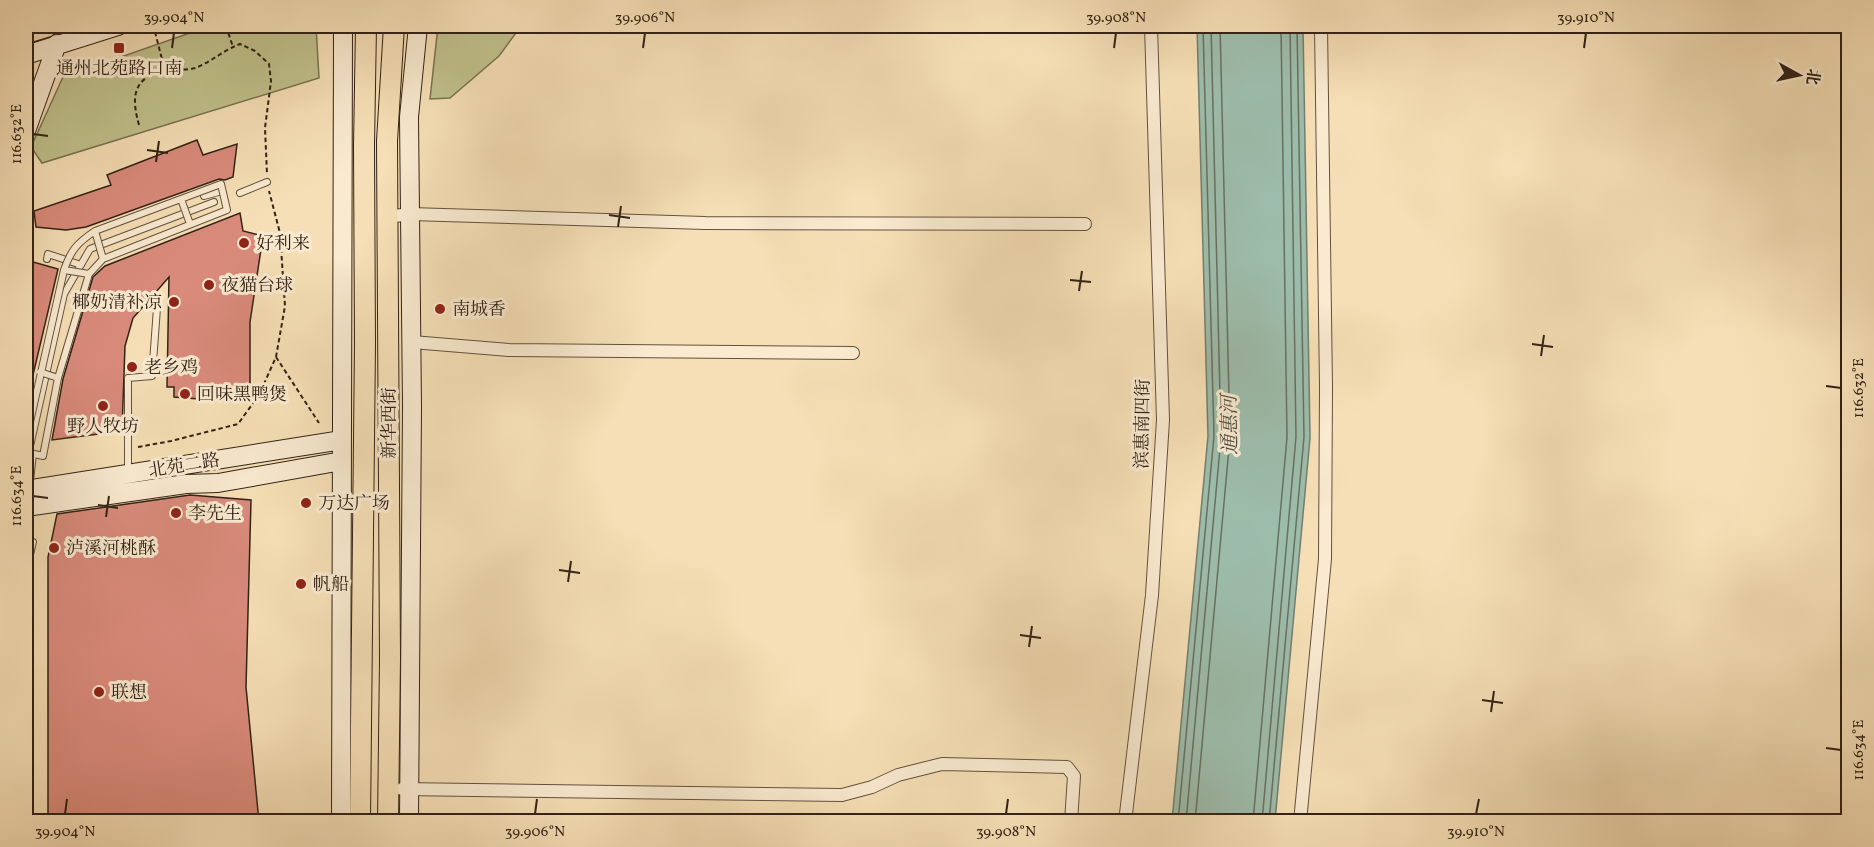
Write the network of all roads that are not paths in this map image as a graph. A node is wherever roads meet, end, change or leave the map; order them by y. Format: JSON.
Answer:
{"nodes":[{"id":1,"x":118,"y":26,"type":"edge"},
{"id":2,"x":342,"y":26,"type":"edge"},
{"id":3,"x":366,"y":26,"type":"edge"},
{"id":4,"x":394,"y":26,"type":"edge"},
{"id":5,"x":418,"y":26,"type":"edge"},
{"id":6,"x":1151,"y":26,"type":"edge"},
{"id":7,"x":1321,"y":26,"type":"edge"},
{"id":8,"x":26,"y":32,"type":"edge"},
{"id":9,"x":50,"y":39,"type":"edge"},
{"id":10,"x":26,"y":55,"type":"edge"},
{"id":11,"x":26,"y":109,"type":"edge"},
{"id":12,"x":26,"y":131,"type":"edge"},
{"id":13,"x":267,"y":182,"type":"road end"},
{"id":14,"x":222,"y":190,"type":"junction"},
{"id":15,"x":240,"y":193,"type":"dead end"},
{"id":16,"x":204,"y":196,"type":"dead end"},
{"id":17,"x":181,"y":199,"type":"junction"},
{"id":18,"x":192,"y":200,"type":"dead end"},
{"id":19,"x":214,"y":202,"type":"dead end"},
{"id":20,"x":196,"y":209,"type":"junction"},
{"id":21,"x":410,"y":214,"type":"junction"},
{"id":22,"x":387,"y":217,"type":"junction"},
{"id":23,"x":190,"y":224,"type":"junction"},
{"id":24,"x":1084,"y":224,"type":"dead end"},
{"id":25,"x":95,"y":231,"type":"junction"},
{"id":26,"x":47,"y":259,"type":"dead end"},
{"id":27,"x":103,"y":259,"type":"junction"},
{"id":28,"x":82,"y":262,"type":"junction"},
{"id":29,"x":91,"y":264,"type":"dead end"},
{"id":30,"x":64,"y":270,"type":"junction"},
{"id":31,"x":88,"y":274,"type":"junction"},
{"id":32,"x":151,"y":304,"type":"dead end"},
{"id":33,"x":411,"y":342,"type":"junction"},
{"id":34,"x":854,"y":353,"type":"dead end"},
{"id":35,"x":40,"y":372,"type":"junction"},
{"id":36,"x":58,"y":378,"type":"junction"},
{"id":37,"x":26,"y":440,"type":"edge"},
{"id":38,"x":342,"y":440,"type":"junction"},
{"id":39,"x":26,"y":452,"type":"edge"},
{"id":40,"x":33,"y":454,"type":"junction"},
{"id":41,"x":342,"y":460,"type":"junction"},
{"id":42,"x":26,"y":464,"type":"edge"},
{"id":43,"x":128,"y":474,"type":"junction"},
{"id":44,"x":26,"y":490,"type":"edge"},
{"id":45,"x":26,"y":507,"type":"edge"},
{"id":46,"x":26,"y":516,"type":"edge"},
{"id":47,"x":26,"y":539,"type":"edge"},
{"id":48,"x":26,"y":567,"type":"edge"},
{"id":49,"x":26,"y":618,"type":"edge"},
{"id":50,"x":26,"y":721,"type":"edge"},
{"id":51,"x":389,"y":788,"type":"junction"},
{"id":52,"x":410,"y":789,"type":"junction"},
{"id":53,"x":27,"y":822,"type":"edge"},
{"id":54,"x":341,"y":822,"type":"edge"},
{"id":55,"x":360,"y":822,"type":"edge"},
{"id":56,"x":388,"y":822,"type":"edge"},
{"id":57,"x":409,"y":822,"type":"edge"},
{"id":58,"x":1071,"y":822,"type":"edge"},
{"id":59,"x":1125,"y":822,"type":"edge"},
{"id":60,"x":1300,"y":822,"type":"edge"}],
"edges":[{"from":1,"to":9,"type":"street"},
{"from":2,"to":38,"type":"street"},
{"from":3,"to":55,"type":"main road","name":"新华西街"},
{"from":4,"to":22,"type":"main road","name":"新华西街"},
{"from":5,"to":21,"type":"street"},
{"from":6,"to":59,"type":"street","name":"滨惠南四街"},
{"from":7,"to":60,"type":"street"},
{"from":8,"to":9,"type":"highway"},
{"from":9,"to":10,"type":"street"},
{"from":9,"to":11,"type":"street"},
{"from":9,"to":12,"type":"street"},
{"from":13,"to":15,"type":"lane"},
{"from":14,"to":16,"type":"lane"},
{"from":14,"to":17,"type":"lane","bridge":true},
{"from":14,"to":23,"type":"lane","bridge":true},
{"from":17,"to":23,"type":"lane","bridge":true},
{"from":17,"to":25,"type":"lane","bridge":true},
{"from":18,"to":20,"type":"lane"},
{"from":19,"to":20,"type":"lane"},
{"from":20,"to":28,"type":"lane"},
{"from":21,"to":22,"type":"street"},
{"from":21,"to":24,"type":"street"},
{"from":21,"to":33,"type":"street"},
{"from":22,"to":51,"type":"main road","name":"新华西街"},
{"from":23,"to":27,"type":"lane","bridge":true},
{"from":25,"to":27,"type":"lane","bridge":true},
{"from":25,"to":30,"type":"lane","bridge":true},
{"from":26,"to":28,"type":"lane"},
{"from":27,"to":31,"type":"lane","bridge":true},
{"from":28,"to":29,"type":"lane"},
{"from":28,"to":42,"type":"lane"},
{"from":30,"to":31,"type":"lane","bridge":true},
{"from":30,"to":35,"type":"lane","bridge":true},
{"from":31,"to":36,"type":"lane","bridge":true},
{"from":32,"to":43,"type":"lane"},
{"from":33,"to":34,"type":"street"},
{"from":33,"to":52,"type":"street"},
{"from":35,"to":36,"type":"lane","bridge":true},
{"from":35,"to":37,"type":"lane","bridge":true},
{"from":36,"to":40,"type":"lane","bridge":true},
{"from":38,"to":41,"type":"street"},
{"from":38,"to":43,"type":"street","name":"北苑二路"},
{"from":39,"to":40,"type":"lane","bridge":true},
{"from":40,"to":46,"type":"lane","bridge":true},
{"from":41,"to":45,"type":"street","name":"北苑二路"},
{"from":41,"to":54,"type":"street"},
{"from":43,"to":44,"type":"street","name":"北苑二路"},
{"from":47,"to":48,"type":"lane"},
{"from":48,"to":49,"type":"lane"},
{"from":49,"to":50,"type":"lane"},
{"from":50,"to":53,"type":"lane"},
{"from":51,"to":52,"type":"street"},
{"from":51,"to":56,"type":"main road","name":"新华西街"},
{"from":52,"to":57,"type":"street"},
{"from":52,"to":58,"type":"street"}]}
